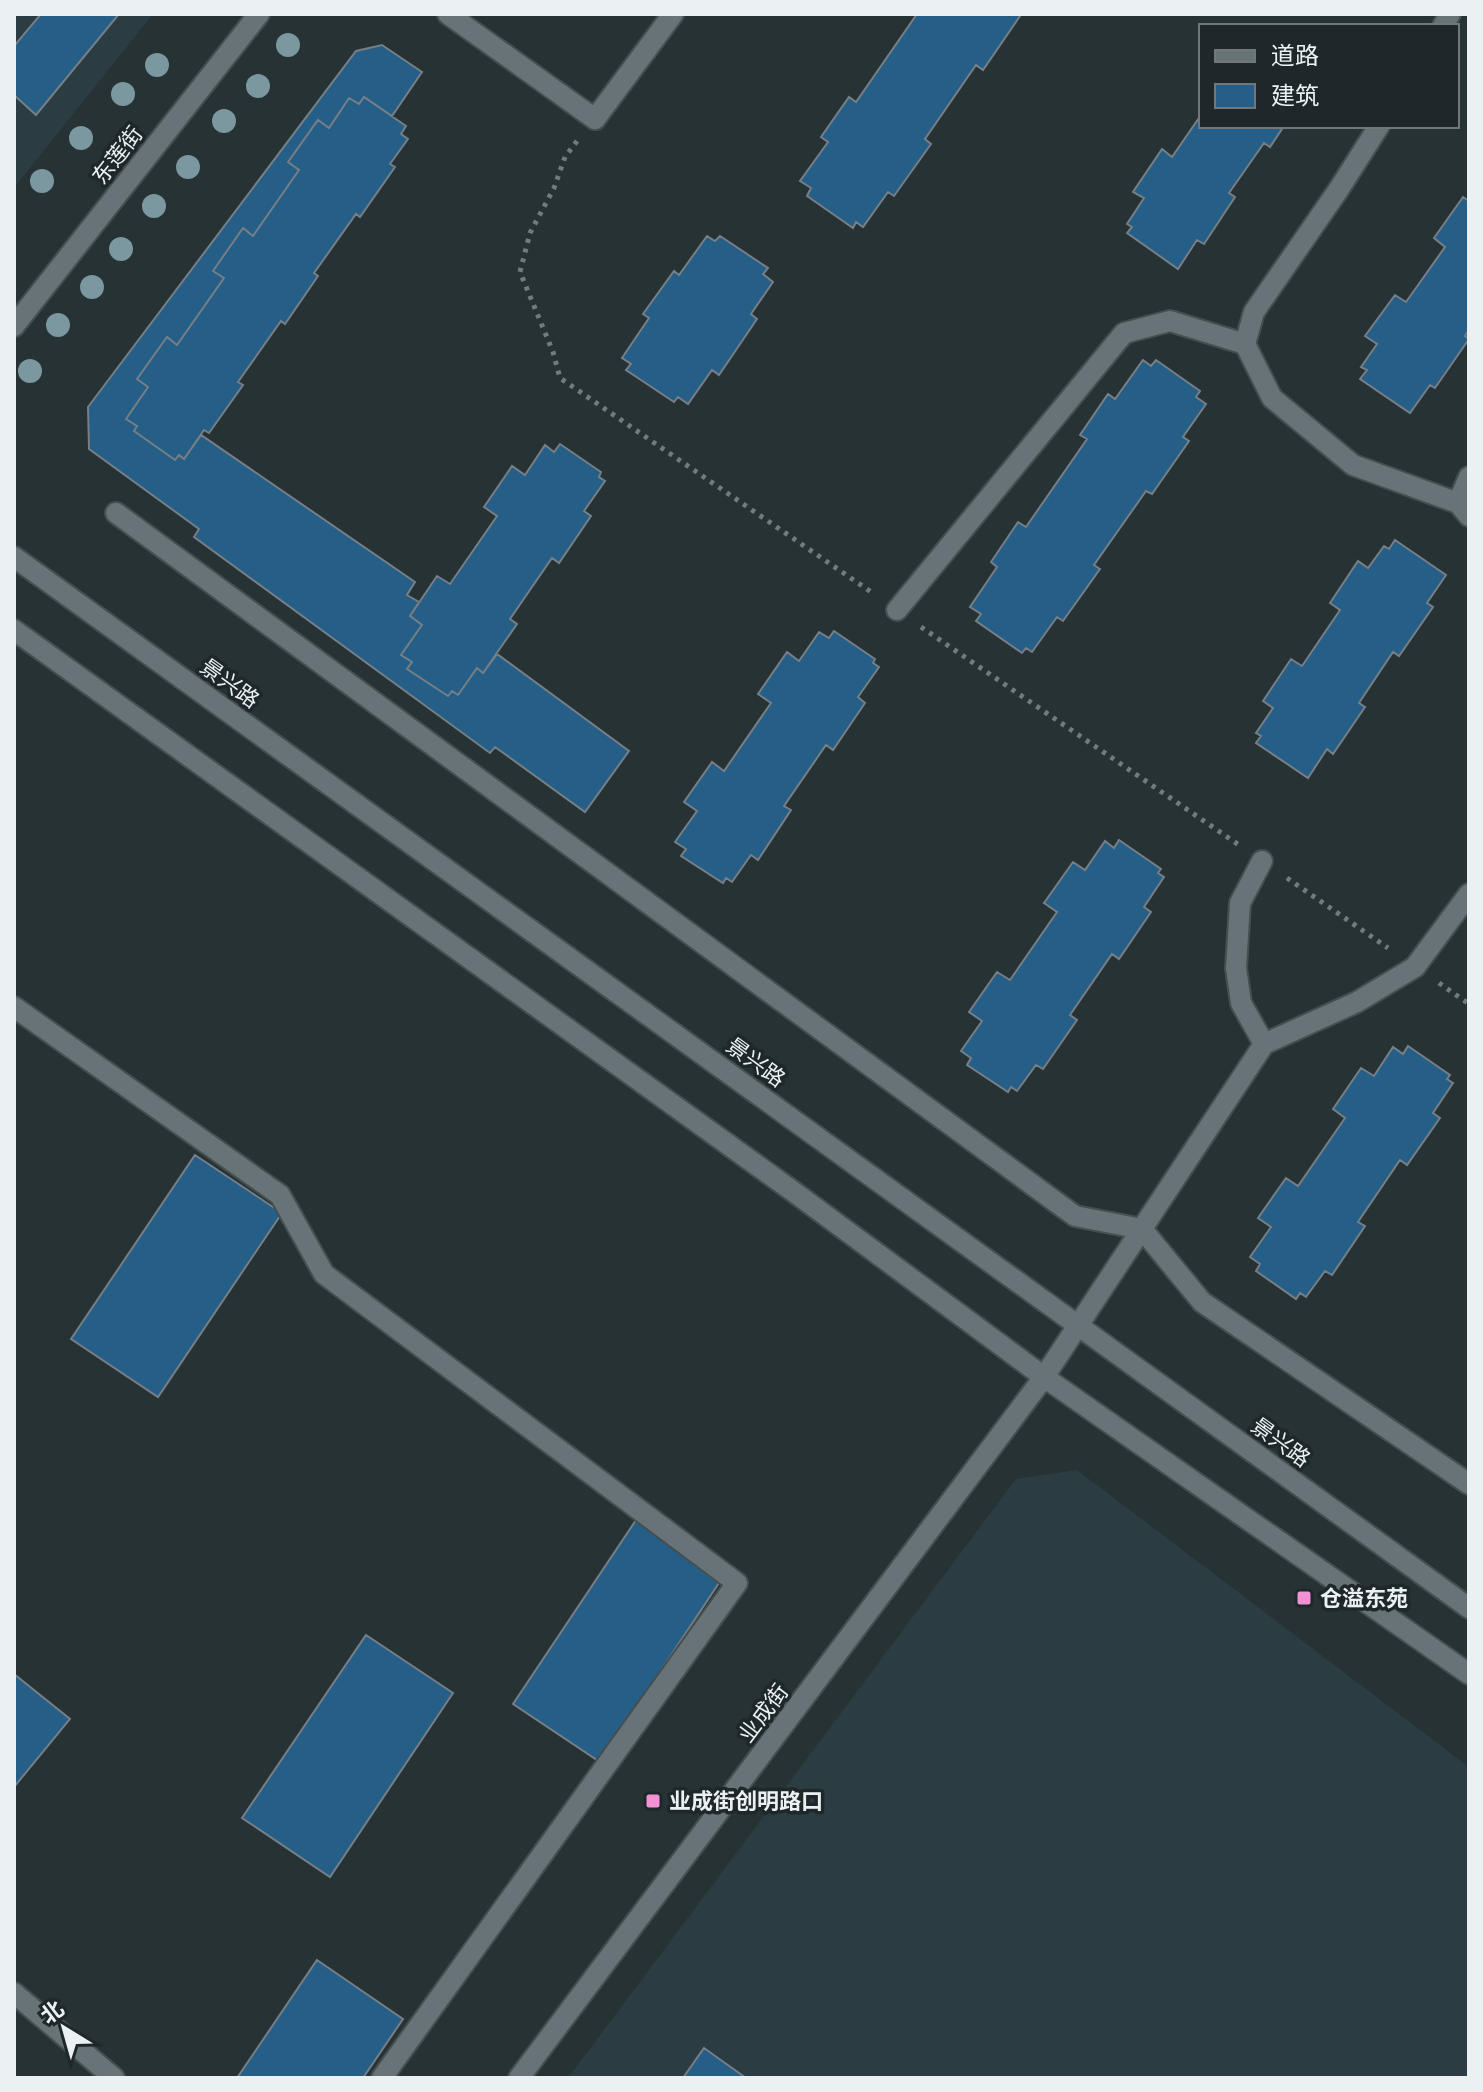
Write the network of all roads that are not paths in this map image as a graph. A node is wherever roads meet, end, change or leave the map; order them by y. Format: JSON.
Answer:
{"nodes":[{"id":1,"x":259,"y":14,"type":"edge"},
{"id":2,"x":448,"y":14,"type":"edge"},
{"id":3,"x":673,"y":14,"type":"edge"},
{"id":4,"x":1378,"y":128,"type":"edge"},
{"id":5,"x":14,"y":326,"type":"edge"},
{"id":6,"x":1245,"y":344,"type":"junction"},
{"id":7,"x":1469,"y":477,"type":"edge"},
{"id":8,"x":1463,"y":510,"type":"edge"},
{"id":9,"x":116,"y":513,"type":"dead end"},
{"id":10,"x":14,"y":557,"type":"edge"},
{"id":11,"x":897,"y":610,"type":"dead end"},
{"id":12,"x":14,"y":630,"type":"edge"},
{"id":13,"x":1262,"y":861,"type":"dead end"},
{"id":14,"x":1469,"y":894,"type":"edge"},
{"id":15,"x":14,"y":1007,"type":"edge"},
{"id":16,"x":1264,"y":1044,"type":"junction"},
{"id":17,"x":1142,"y":1229,"type":"junction"},
{"id":18,"x":1079,"y":1324,"type":"junction"},
{"id":19,"x":1044,"y":1377,"type":"junction"},
{"id":20,"x":1469,"y":1484,"type":"edge"},
{"id":21,"x":1469,"y":1608,"type":"edge"},
{"id":22,"x":1469,"y":1674,"type":"edge"},
{"id":23,"x":14,"y":1993,"type":"edge"},
{"id":24,"x":114,"y":2078,"type":"edge"},
{"id":25,"x":382,"y":2078,"type":"edge"},
{"id":26,"x":519,"y":2078,"type":"edge"}],
"edges":[{"from":1,"to":5,"type":"street","name":"东莲街"},
{"from":2,"to":3,"type":"street"},
{"from":4,"to":6,"type":"street"},
{"from":6,"to":8,"type":"street"},
{"from":6,"to":11,"type":"street"},
{"from":7,"to":8,"type":"street"},
{"from":9,"to":17,"type":"street"},
{"from":10,"to":18,"type":"street","name":"景兴路"},
{"from":12,"to":19,"type":"street"},
{"from":13,"to":16,"type":"street"},
{"from":14,"to":16,"type":"street"},
{"from":15,"to":25,"type":"street"},
{"from":16,"to":17,"type":"street","name":"业成街"},
{"from":17,"to":18,"type":"street","name":"业成街"},
{"from":17,"to":20,"type":"street"},
{"from":18,"to":19,"type":"street","name":"业成街"},
{"from":18,"to":21,"type":"street","name":"景兴路"},
{"from":19,"to":22,"type":"street"},
{"from":19,"to":26,"type":"street","name":"业成街"},
{"from":23,"to":24,"type":"street"}]}
